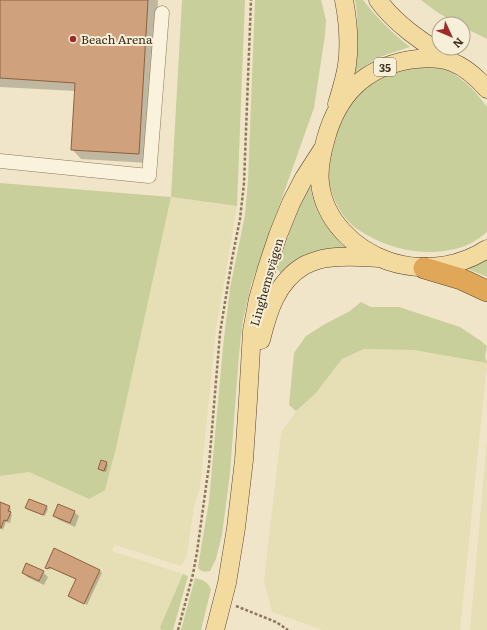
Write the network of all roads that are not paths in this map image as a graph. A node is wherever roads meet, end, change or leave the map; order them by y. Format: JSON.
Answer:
{"nodes":[{"id":1,"x":344,"y":0,"type":"edge"},
{"id":2,"x":378,"y":0,"type":"edge"},
{"id":3,"x":162,"y":13,"type":"dead end"},
{"id":4,"x":453,"y":62,"type":"junction"},
{"id":5,"x":468,"y":71,"type":"junction"},
{"id":6,"x":487,"y":78,"type":"edge"},
{"id":7,"x":487,"y":89,"type":"edge"},
{"id":8,"x":335,"y":113,"type":"junction"},
{"id":9,"x":322,"y":150,"type":"junction"},
{"id":10,"x":0,"y":161,"type":"edge"},
{"id":11,"x":487,"y":249,"type":"edge"},
{"id":12,"x":383,"y":259,"type":"junction"},
{"id":13,"x":424,"y":268,"type":"junction"},
{"id":14,"x":487,"y":291,"type":"edge"},
{"id":15,"x":248,"y":400,"type":"junction"},
{"id":16,"x":215,"y":630,"type":"edge"}],
"edges":[{"from":1,"to":8,"type":"main road","number":"35"},
{"from":2,"to":4,"type":"main road","number":"35"},
{"from":3,"to":10,"type":"lane"},
{"from":4,"to":5,"type":"main road","number":"35"},
{"from":4,"to":8,"type":"main road","number":"35"},
{"from":5,"to":6,"type":"main road"},
{"from":5,"to":7,"type":"main road","number":"35"},
{"from":8,"to":9,"type":"main road","number":"35"},
{"from":9,"to":12,"type":"main road","number":"35"},
{"from":9,"to":15,"type":"main road","name":"Linghemsvägen"},
{"from":11,"to":13,"type":"main road","number":"35"},
{"from":12,"to":13,"type":"main road","number":"35"},
{"from":12,"to":15,"type":"main road","name":"Linghemsvägen"},
{"from":13,"to":14,"type":"highway"},
{"from":15,"to":16,"type":"main road","name":"Linghemsvägen"}]}
